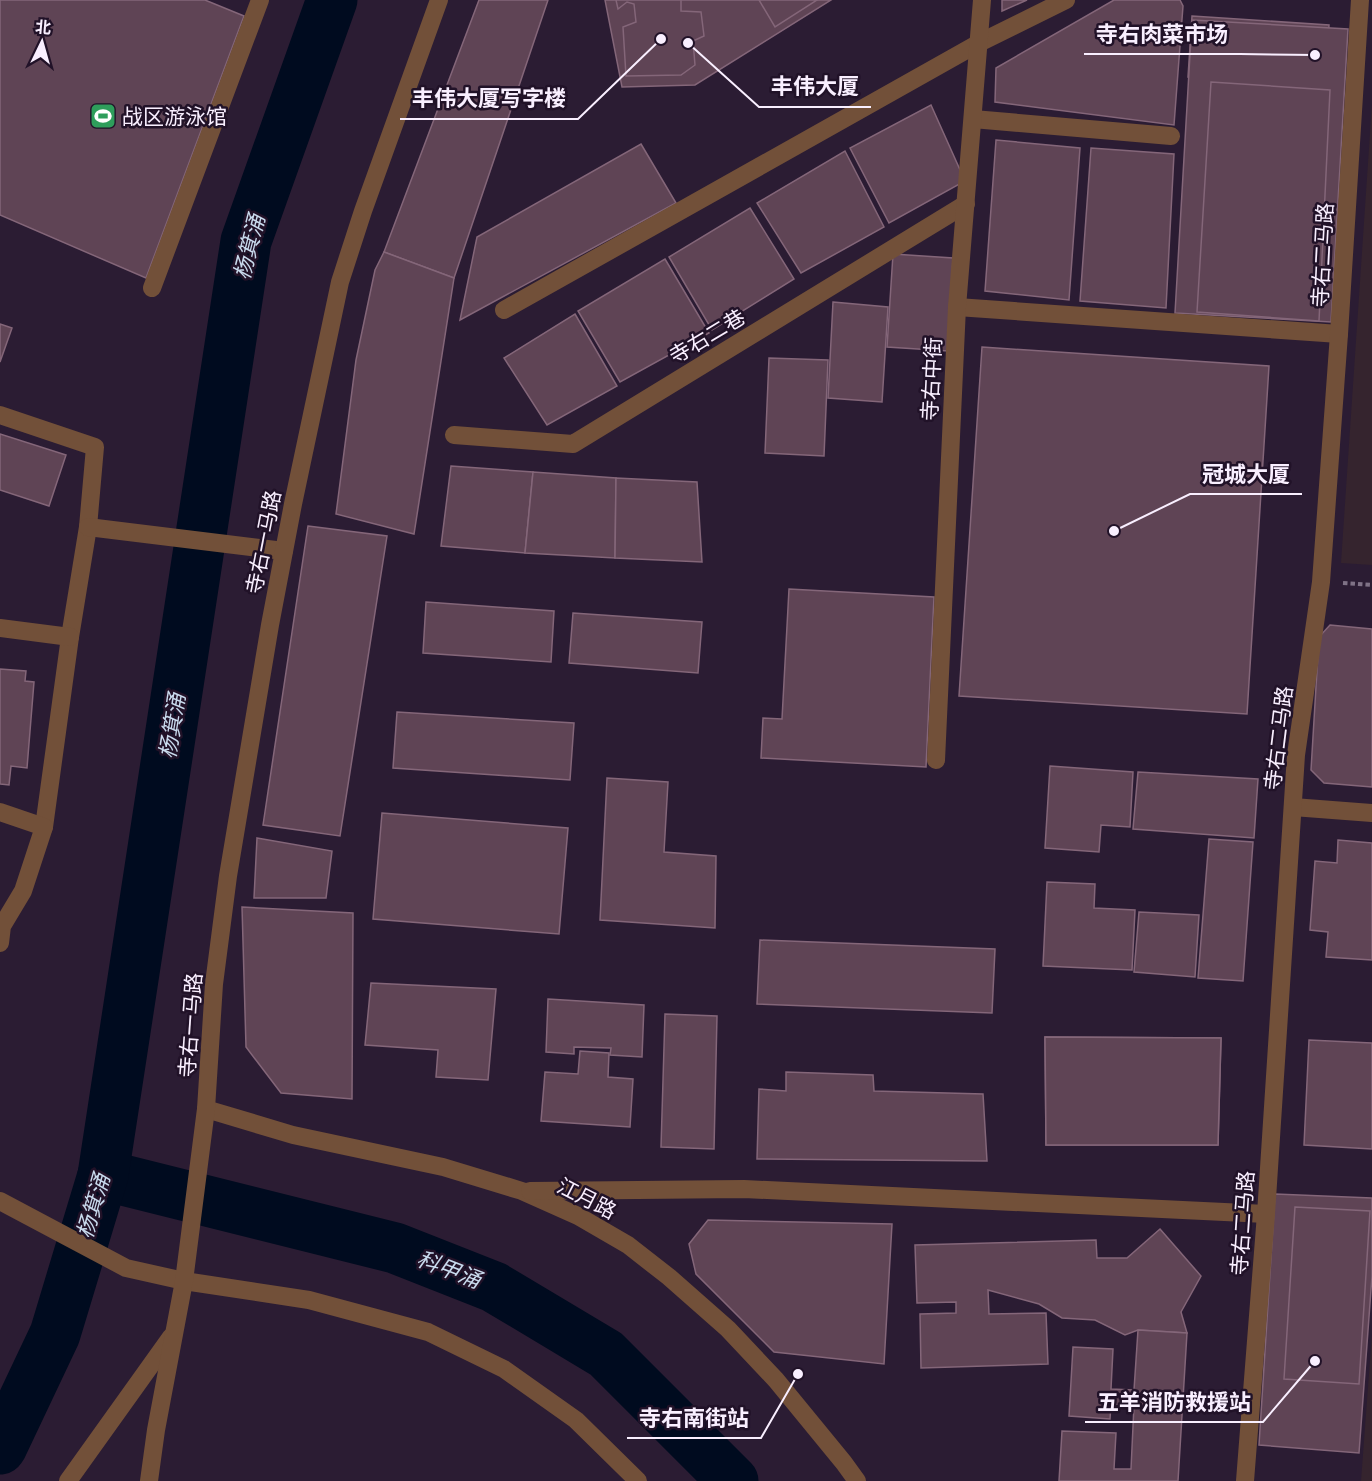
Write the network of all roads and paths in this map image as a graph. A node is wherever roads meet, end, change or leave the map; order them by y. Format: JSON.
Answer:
{"nodes":[{"id":1,"x":260,"y":0,"type":"edge"},
{"id":2,"x":439,"y":0,"type":"edge"},
{"id":3,"x":982,"y":0,"type":"edge"},
{"id":4,"x":1066,"y":0,"type":"edge"},
{"id":5,"x":1360,"y":0,"type":"edge"},
{"id":6,"x":979,"y":43,"type":"junction"},
{"id":7,"x":973,"y":119,"type":"junction"},
{"id":8,"x":1171,"y":136,"type":"dead end"},
{"id":9,"x":966,"y":204,"type":"junction"},
{"id":10,"x":152,"y":288,"type":"dead end"},
{"id":11,"x":957,"y":307,"type":"junction"},
{"id":12,"x":504,"y":310,"type":"dead end"},
{"id":13,"x":1340,"y":334,"type":"junction"},
{"id":14,"x":0,"y":416,"type":"edge"},
{"id":15,"x":454,"y":435,"type":"dead end"},
{"id":16,"x":88,"y":527,"type":"junction"},
{"id":17,"x":284,"y":551,"type":"junction"},
{"id":18,"x":0,"y":628,"type":"edge"},
{"id":19,"x":70,"y":637,"type":"junction"},
{"id":20,"x":936,"y":760,"type":"dead end"},
{"id":21,"x":1293,"y":807,"type":"junction"},
{"id":22,"x":0,"y":812,"type":"edge"},
{"id":23,"x":1372,"y":813,"type":"edge"},
{"id":24,"x":44,"y":827,"type":"junction"},
{"id":25,"x":1,"y":932,"type":"edge"},
{"id":26,"x":206,"y":1109,"type":"junction"},
{"id":27,"x":522,"y":1191,"type":"junction"},
{"id":28,"x":0,"y":1201,"type":"edge"},
{"id":29,"x":1266,"y":1214,"type":"junction"},
{"id":30,"x":184,"y":1281,"type":"junction"},
{"id":31,"x":174,"y":1333,"type":"junction"},
{"id":32,"x":68,"y":1481,"type":"edge"},
{"id":33,"x":150,"y":1481,"type":"edge"},
{"id":34,"x":638,"y":1481,"type":"edge"},
{"id":35,"x":856,"y":1481,"type":"edge"},
{"id":36,"x":1245,"y":1481,"type":"edge"}],
"edges":[{"from":1,"to":10,"type":"street"},
{"from":2,"to":17,"type":"street","name":"寺右一马路"},
{"from":3,"to":6,"type":"street","name":"寺右中街"},
{"from":4,"to":6,"type":"street"},
{"from":5,"to":13,"type":"street","name":"寺右二马路"},
{"from":6,"to":7,"type":"street","name":"寺右中街"},
{"from":6,"to":12,"type":"street"},
{"from":7,"to":8,"type":"street"},
{"from":7,"to":9,"type":"street","name":"寺右中街"},
{"from":9,"to":11,"type":"street","name":"寺右中街"},
{"from":9,"to":15,"type":"street","name":"寺右二巷"},
{"from":11,"to":13,"type":"street"},
{"from":11,"to":20,"type":"street","name":"寺右中街"},
{"from":13,"to":21,"type":"street","name":"寺右二马路"},
{"from":14,"to":16,"type":"street"},
{"from":16,"to":17,"type":"street"},
{"from":16,"to":19,"type":"street"},
{"from":17,"to":26,"type":"street","name":"寺右一马路"},
{"from":18,"to":19,"type":"street"},
{"from":19,"to":24,"type":"street"},
{"from":21,"to":23,"type":"street"},
{"from":21,"to":29,"type":"street","name":"寺右二马路"},
{"from":22,"to":24,"type":"street"},
{"from":24,"to":25,"type":"street"},
{"from":26,"to":27,"type":"street","name":"江月路"},
{"from":26,"to":30,"type":"street","name":"寺右一马路"},
{"from":27,"to":29,"type":"street"},
{"from":27,"to":35,"type":"street","name":"江月路"},
{"from":28,"to":30,"type":"street"},
{"from":29,"to":36,"type":"street","name":"寺右二马路"},
{"from":30,"to":31,"type":"street","name":"寺右一马路"},
{"from":30,"to":34,"type":"street"},
{"from":31,"to":32,"type":"street"},
{"from":31,"to":33,"type":"street","name":"寺右一马路"}]}
